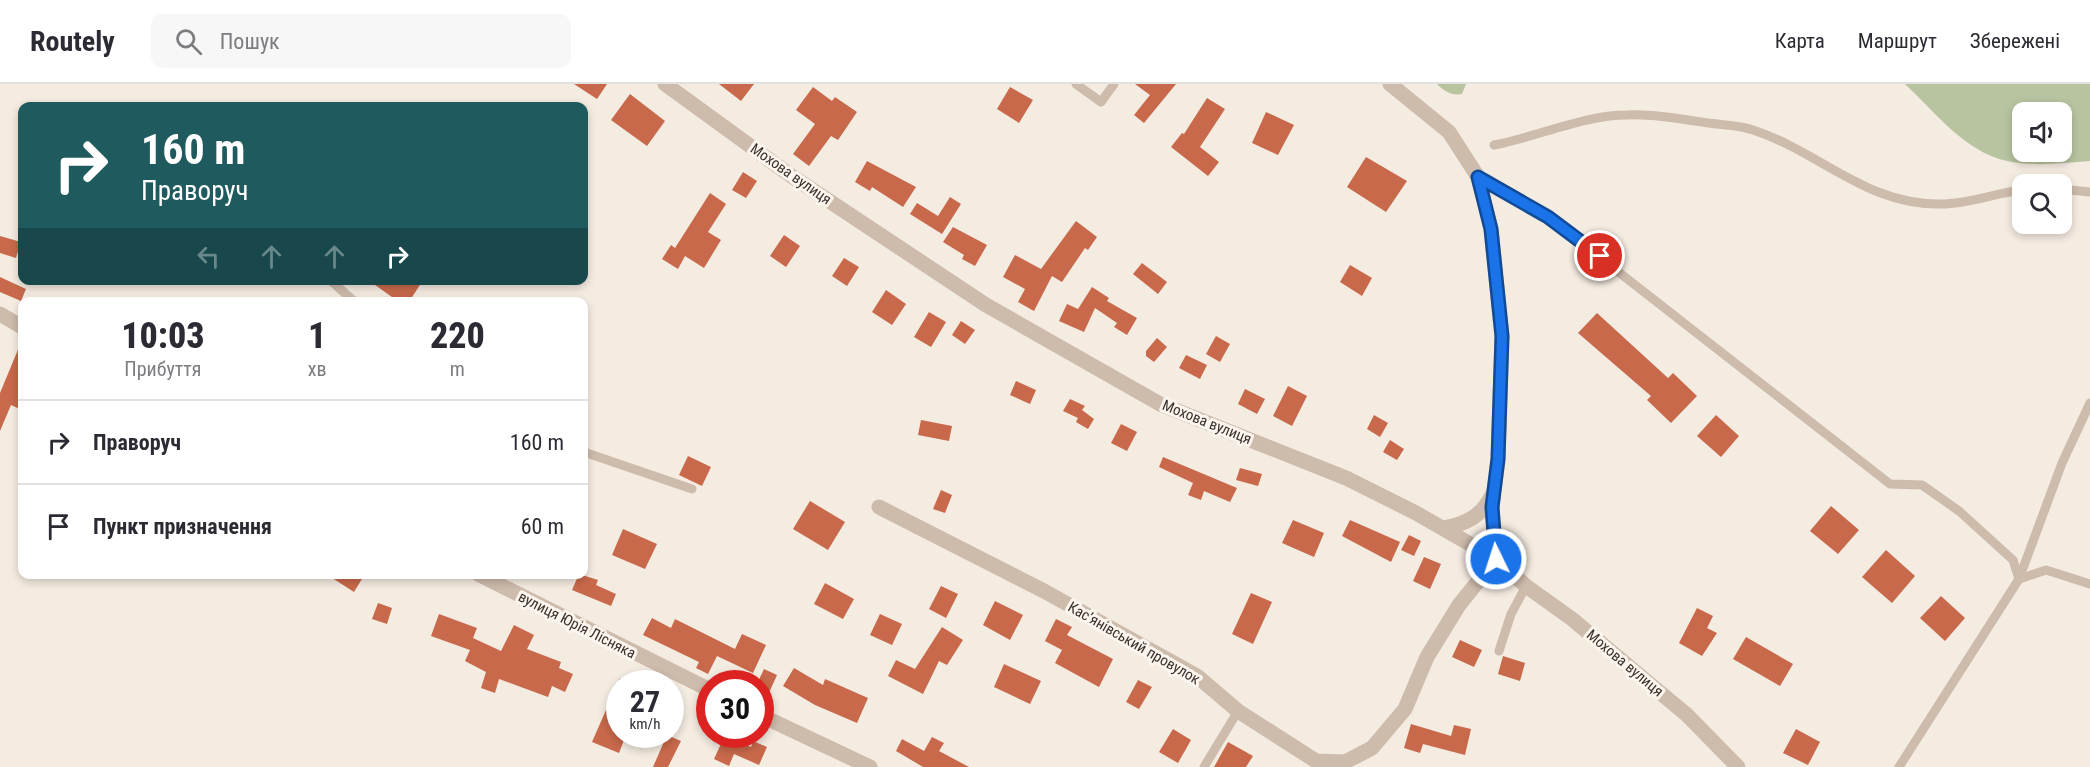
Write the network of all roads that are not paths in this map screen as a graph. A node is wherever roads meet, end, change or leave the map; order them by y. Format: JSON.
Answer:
{"nodes":[{"id":1,"x":665,"y":84,"type":"edge"},
{"id":2,"x":1076,"y":84,"type":"edge"},
{"id":3,"x":1114,"y":84,"type":"edge"},
{"id":4,"x":1390,"y":84,"type":"edge"},
{"id":5,"x":1494,"y":145,"type":"dead end"},
{"id":6,"x":1478,"y":177,"type":"junction"},
{"id":7,"x":2072,"y":190,"type":"edge"},
{"id":8,"x":2012,"y":192,"type":"edge"},
{"id":9,"x":2090,"y":192,"type":"edge"},
{"id":10,"x":336,"y":285,"type":"edge"},
{"id":11,"x":349,"y":297,"type":"edge"},
{"id":12,"x":0,"y":315,"type":"edge"},
{"id":13,"x":18,"y":325,"type":"edge"},
{"id":14,"x":2090,"y":403,"type":"edge"},
{"id":15,"x":588,"y":453,"type":"edge"},
{"id":16,"x":692,"y":489,"type":"dead end"},
{"id":17,"x":1494,"y":489,"type":"junction"},
{"id":18,"x":879,"y":507,"type":"dead end"},
{"id":19,"x":1444,"y":528,"type":"junction"},
{"id":20,"x":1496,"y":559,"type":"junction"},
{"id":21,"x":488,"y":579,"type":"edge"},
{"id":22,"x":2019,"y":579,"type":"junction"},
{"id":23,"x":2090,"y":584,"type":"edge"},
{"id":24,"x":1526,"y":586,"type":"junction"},
{"id":25,"x":1499,"y":651,"type":"dead end"},
{"id":26,"x":696,"y":683,"type":"edge"},
{"id":27,"x":1238,"y":711,"type":"junction"},
{"id":28,"x":774,"y":722,"type":"edge"},
{"id":29,"x":870,"y":767,"type":"edge"},
{"id":30,"x":1204,"y":767,"type":"edge"},
{"id":31,"x":1738,"y":767,"type":"edge"},
{"id":32,"x":1899,"y":767,"type":"edge"}],
"edges":[{"from":1,"to":19,"type":"street","name":"Мохова вулиця"},
{"from":2,"to":3,"type":"lane"},
{"from":4,"to":6,"type":"street"},
{"from":5,"to":8,"type":"lane"},
{"from":6,"to":17,"type":"street"},
{"from":6,"to":22,"type":"lane"},
{"from":7,"to":9,"type":"lane"},
{"from":10,"to":11,"type":"lane"},
{"from":12,"to":13,"type":"street"},
{"from":14,"to":22,"type":"lane"},
{"from":15,"to":16,"type":"lane"},
{"from":17,"to":19,"type":"street"},
{"from":17,"to":20,"type":"street"},
{"from":18,"to":27,"type":"street","name":"Касʼянівський провулок"},
{"from":19,"to":20,"type":"street","name":"Мохова вулиця"},
{"from":20,"to":24,"type":"street","name":"Мохова вулиця"},
{"from":20,"to":27,"type":"street","name":"Касʼянівський провулок"},
{"from":21,"to":26,"type":"street","name":"вулиця Юрія Лісняка"},
{"from":22,"to":23,"type":"lane"},
{"from":22,"to":32,"type":"lane"},
{"from":24,"to":25,"type":"lane"},
{"from":24,"to":31,"type":"street","name":"Мохова вулиця"},
{"from":27,"to":30,"type":"lane"},
{"from":28,"to":29,"type":"street"}]}
